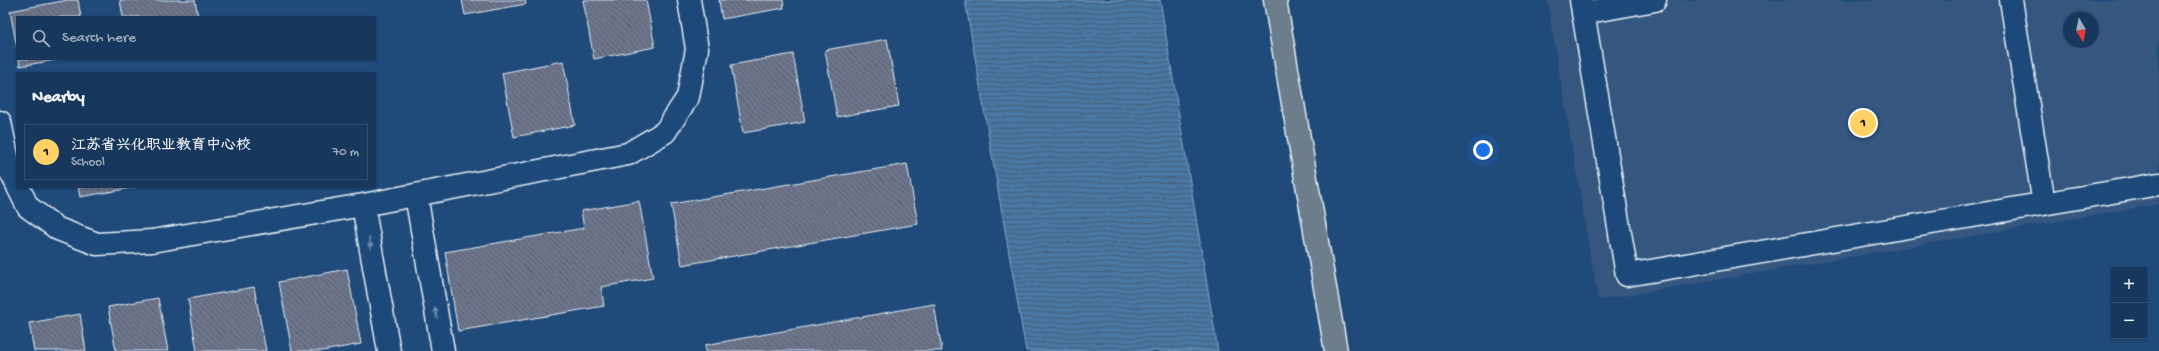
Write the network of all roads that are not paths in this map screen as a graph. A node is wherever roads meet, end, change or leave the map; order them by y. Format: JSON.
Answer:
{"nodes":[{"id":1,"x":689,"y":0,"type":"edge"},
{"id":2,"x":1275,"y":0,"type":"edge"},
{"id":3,"x":1655,"y":0,"type":"edge"},
{"id":4,"x":2011,"y":0,"type":"edge"},
{"id":5,"x":1582,"y":6,"type":"edge"},
{"id":6,"x":0,"y":122,"type":"edge"},
{"id":7,"x":16,"y":182,"type":"edge"},
{"id":8,"x":2159,"y":184,"type":"edge"},
{"id":9,"x":19,"y":188,"type":"edge"},
{"id":10,"x":416,"y":195,"type":"junction"},
{"id":11,"x":363,"y":204,"type":"junction"},
{"id":12,"x":2044,"y":204,"type":"junction"},
{"id":13,"x":389,"y":351,"type":"edge"},
{"id":14,"x":443,"y":351,"type":"edge"},
{"id":15,"x":1336,"y":351,"type":"edge"}],
"edges":[{"from":1,"to":10,"type":"lane"},
{"from":2,"to":15,"type":"main road"},
{"from":3,"to":5,"type":"lane"},
{"from":4,"to":12,"type":"lane"},
{"from":5,"to":12,"type":"lane"},
{"from":6,"to":7,"type":"lane"},
{"from":8,"to":12,"type":"lane"},
{"from":9,"to":11,"type":"lane"},
{"from":10,"to":11,"type":"lane"},
{"from":14,"to":10,"type":"lane","one_way":true},
{"from":11,"to":13,"type":"lane","one_way":true}]}
